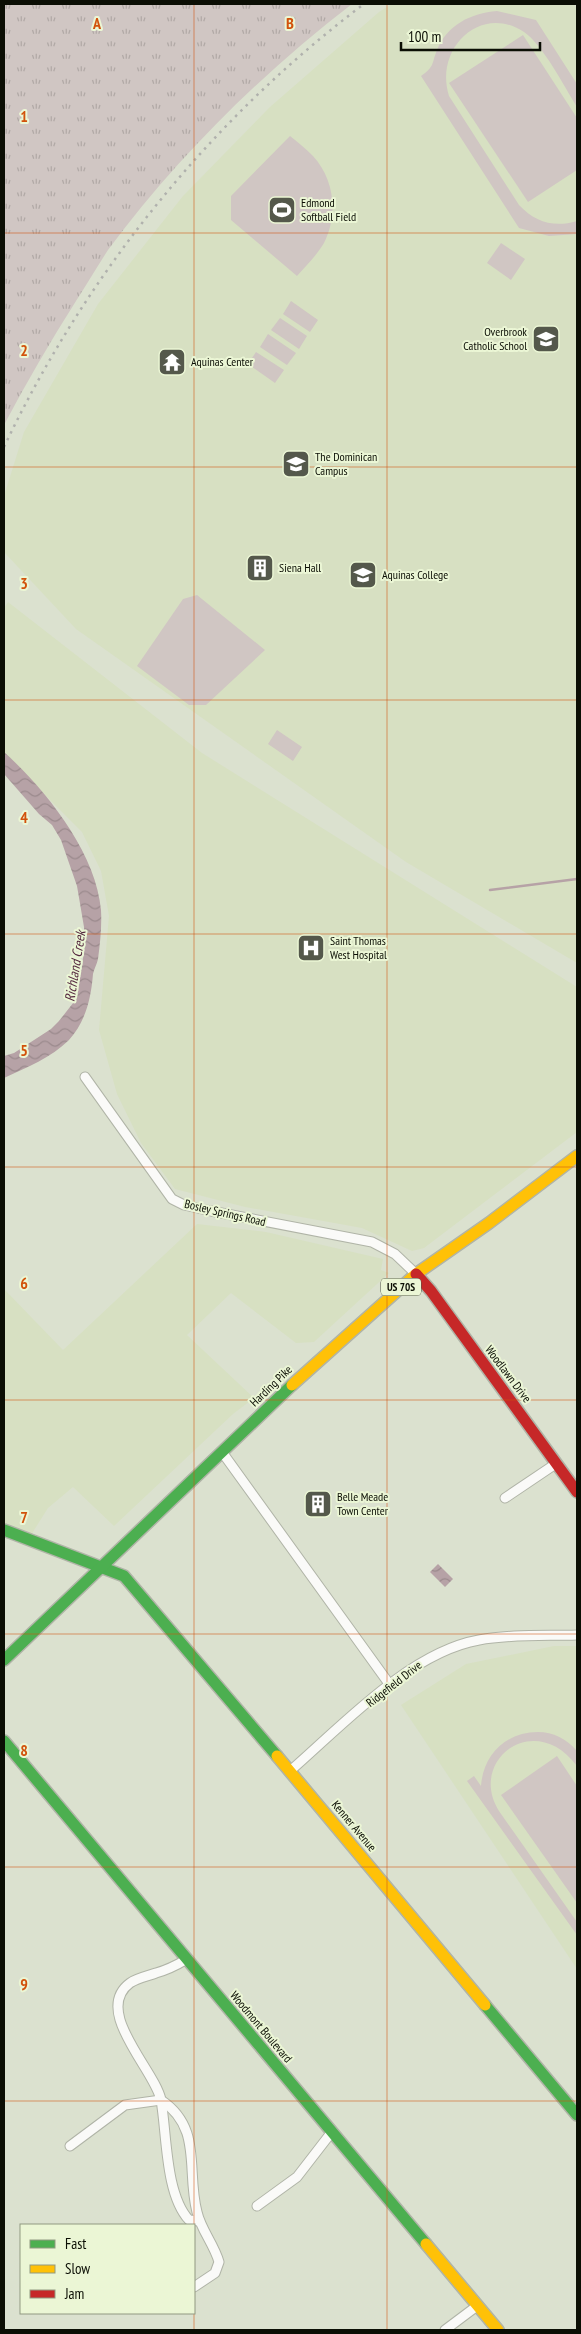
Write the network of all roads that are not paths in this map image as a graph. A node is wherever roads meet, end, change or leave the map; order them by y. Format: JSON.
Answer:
{"nodes":[{"id":1,"x":85,"y":1077,"type":"dead end"},
{"id":2,"x":577,"y":1156,"type":"edge"},
{"id":3,"x":416,"y":1274,"type":"junction"},
{"id":4,"x":222,"y":1452,"type":"junction"},
{"id":5,"x":557,"y":1463,"type":"junction"},
{"id":6,"x":577,"y":1492,"type":"edge"},
{"id":7,"x":505,"y":1498,"type":"dead end"},
{"id":8,"x":4,"y":1530,"type":"edge"},
{"id":9,"x":100,"y":1568,"type":"junction"},
{"id":10,"x":577,"y":1635,"type":"edge"},
{"id":11,"x":17,"y":1648,"type":"junction"},
{"id":12,"x":4,"y":1655,"type":"edge"},
{"id":13,"x":4,"y":1660,"type":"edge"},
{"id":14,"x":390,"y":1684,"type":"junction"},
{"id":15,"x":4,"y":1741,"type":"edge"},
{"id":16,"x":290,"y":1771,"type":"junction"},
{"id":17,"x":187,"y":1959,"type":"junction"},
{"id":18,"x":161,"y":2100,"type":"junction"},
{"id":19,"x":577,"y":2115,"type":"edge"},
{"id":20,"x":331,"y":2133,"type":"junction"},
{"id":21,"x":70,"y":2146,"type":"dead end"},
{"id":22,"x":258,"y":2206,"type":"dead end"},
{"id":23,"x":199,"y":2221,"type":"junction"},
{"id":24,"x":195,"y":2286,"type":"edge"},
{"id":25,"x":477,"y":2306,"type":"junction"},
{"id":26,"x":446,"y":2330,"type":"edge"},
{"id":27,"x":498,"y":2330,"type":"edge"}],
"edges":[{"from":1,"to":3,"type":"street","name":"Bosley Springs Road"},
{"from":2,"to":3,"type":"main road","name":"Harding Pike","number":"US 70S"},
{"from":3,"to":4,"type":"main road","name":"Harding Pike","number":"US 70S"},
{"from":3,"to":5,"type":"main road","name":"Woodlawn Drive"},
{"from":4,"to":9,"type":"main road","name":"Harding Pike","number":"US 70S"},
{"from":4,"to":14,"type":"street"},
{"from":5,"to":6,"type":"main road","name":"Woodlawn Drive"},
{"from":5,"to":7,"type":"street"},
{"from":8,"to":9,"type":"main road","name":"Kenner Avenue"},
{"from":9,"to":11,"type":"main road","name":"Harding Pike","number":"US 70S"},
{"from":9,"to":16,"type":"main road","name":"Kenner Avenue"},
{"from":10,"to":14,"type":"street","name":"Ridgefield Drive"},
{"from":11,"to":12,"type":"main road"},
{"from":11,"to":13,"type":"main road","name":"Harding Pike","number":"US 70S"},
{"from":14,"to":16,"type":"street","name":"Ridgefield Drive"},
{"from":15,"to":17,"type":"main road","name":"Woodmont Boulevard"},
{"from":16,"to":19,"type":"main road","name":"Kenner Avenue"},
{"from":17,"to":18,"type":"street"},
{"from":17,"to":20,"type":"main road","name":"Woodmont Boulevard"},
{"from":18,"to":21,"type":"street"},
{"from":18,"to":23,"type":"street"},
{"from":18,"to":23,"type":"street"},
{"from":20,"to":22,"type":"street"},
{"from":20,"to":25,"type":"main road","name":"Woodmont Boulevard"},
{"from":23,"to":24,"type":"street"},
{"from":25,"to":26,"type":"street"},
{"from":25,"to":27,"type":"main road","name":"Woodmont Boulevard"}]}
